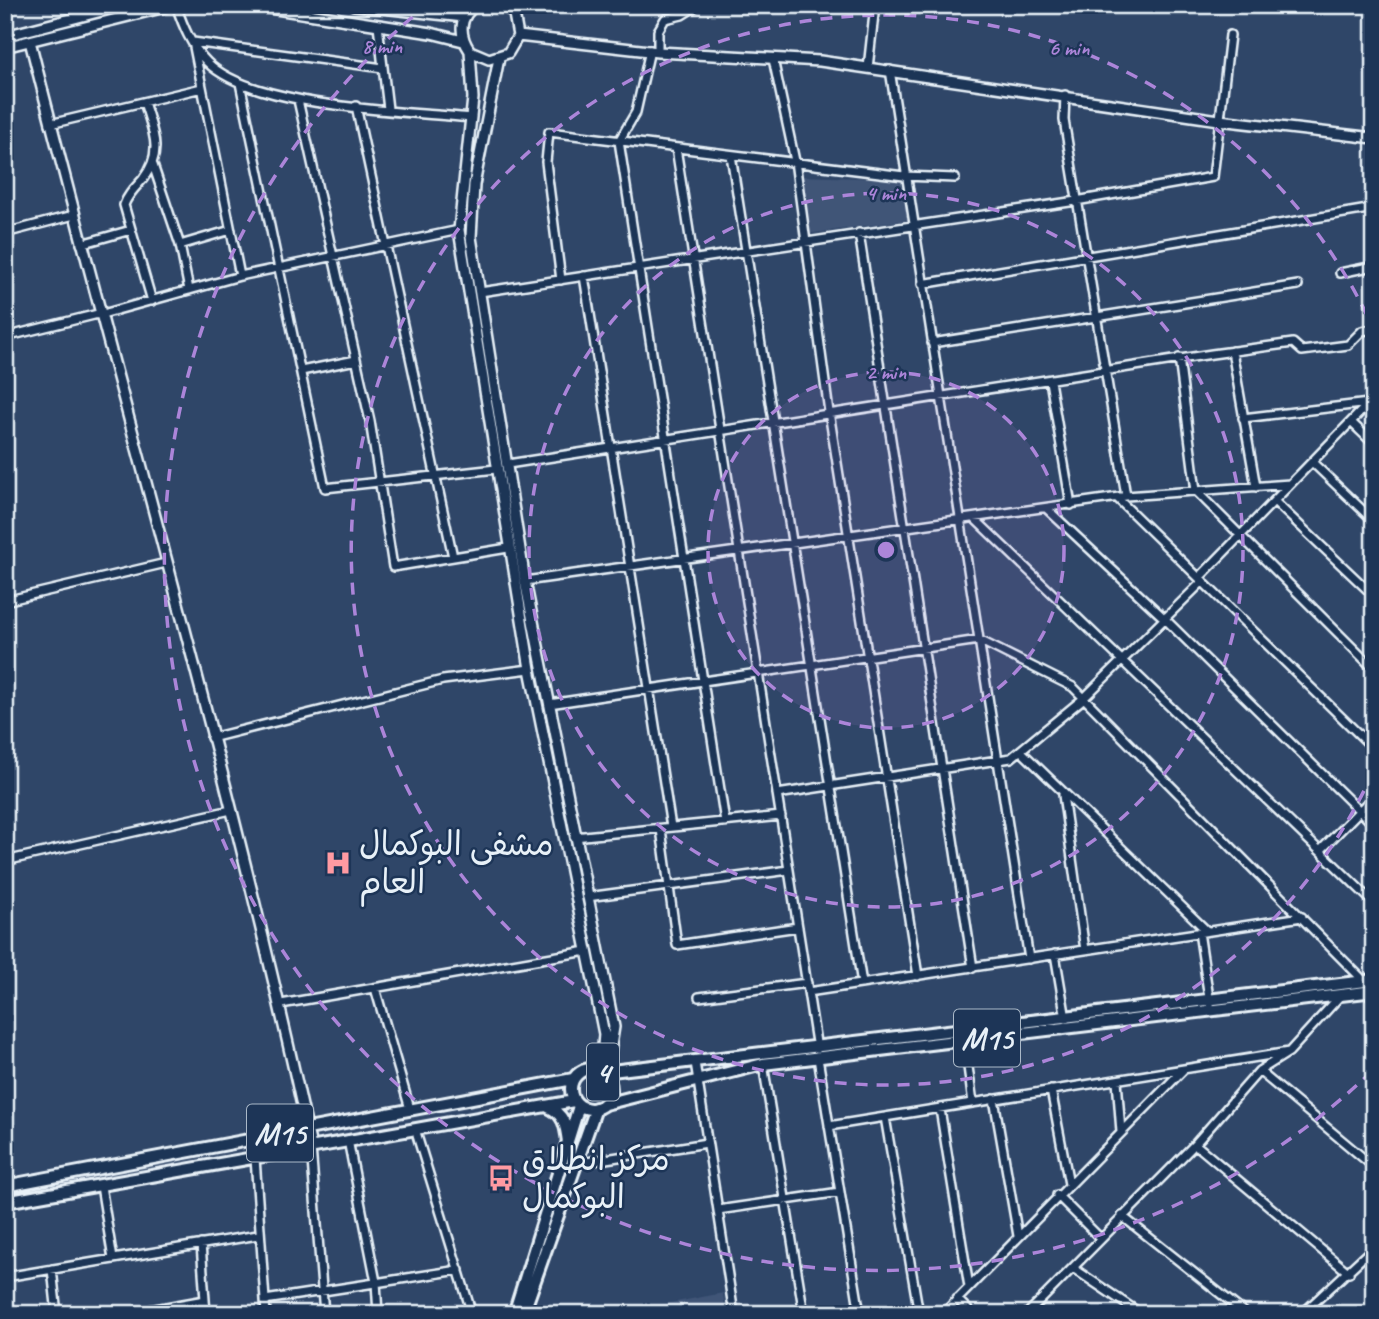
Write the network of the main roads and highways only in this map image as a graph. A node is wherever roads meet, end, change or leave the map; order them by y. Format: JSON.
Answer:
{"nodes":[{"id":1,"x":1370,"y":986,"type":"edge"},
{"id":2,"x":817,"y":1053,"type":"junction"},
{"id":3,"x":598,"y":1070,"type":"junction"},
{"id":4,"x":573,"y":1079,"type":"junction"},
{"id":5,"x":555,"y":1083,"type":"joint"},
{"id":6,"x":577,"y":1103,"type":"junction"},
{"id":7,"x":601,"y":1106,"type":"junction"},
{"id":8,"x":548,"y":1107,"type":"junction"},
{"id":9,"x":568,"y":1142,"type":"junction"},
{"id":10,"x":565,"y":1174,"type":"junction"},
{"id":11,"x":5,"y":1186,"type":"edge"},
{"id":12,"x":5,"y":1202,"type":"edge"},
{"id":13,"x":514,"y":1314,"type":"edge"},
{"id":14,"x":523,"y":1314,"type":"edge"}],
"edges":[{"from":1,"to":2,"type":"main road","number":"M15"},
{"from":2,"to":3,"type":"main road","number":"M15"},
{"from":2,"to":7,"type":"main road","number":"M15"},
{"from":3,"to":4,"type":"main road","number":"4"},
{"from":3,"to":7,"type":"main road","number":"4"},
{"from":4,"to":5,"type":"main road","number":"4"},
{"from":4,"to":6,"type":"main road","number":"4"},
{"from":5,"to":11,"type":"main road","number":"M15"},
{"from":6,"to":7,"type":"main road","number":"4"},
{"from":6,"to":8,"type":"main road","number":"4"},
{"from":6,"to":9,"type":"main road"},
{"from":7,"to":10,"type":"main road"},
{"from":8,"to":9,"type":"main road"},
{"from":8,"to":12,"type":"main road","number":"M15"},
{"from":9,"to":10,"type":"main road"},
{"from":10,"to":13,"type":"main road"},
{"from":10,"to":14,"type":"main road"}]}
